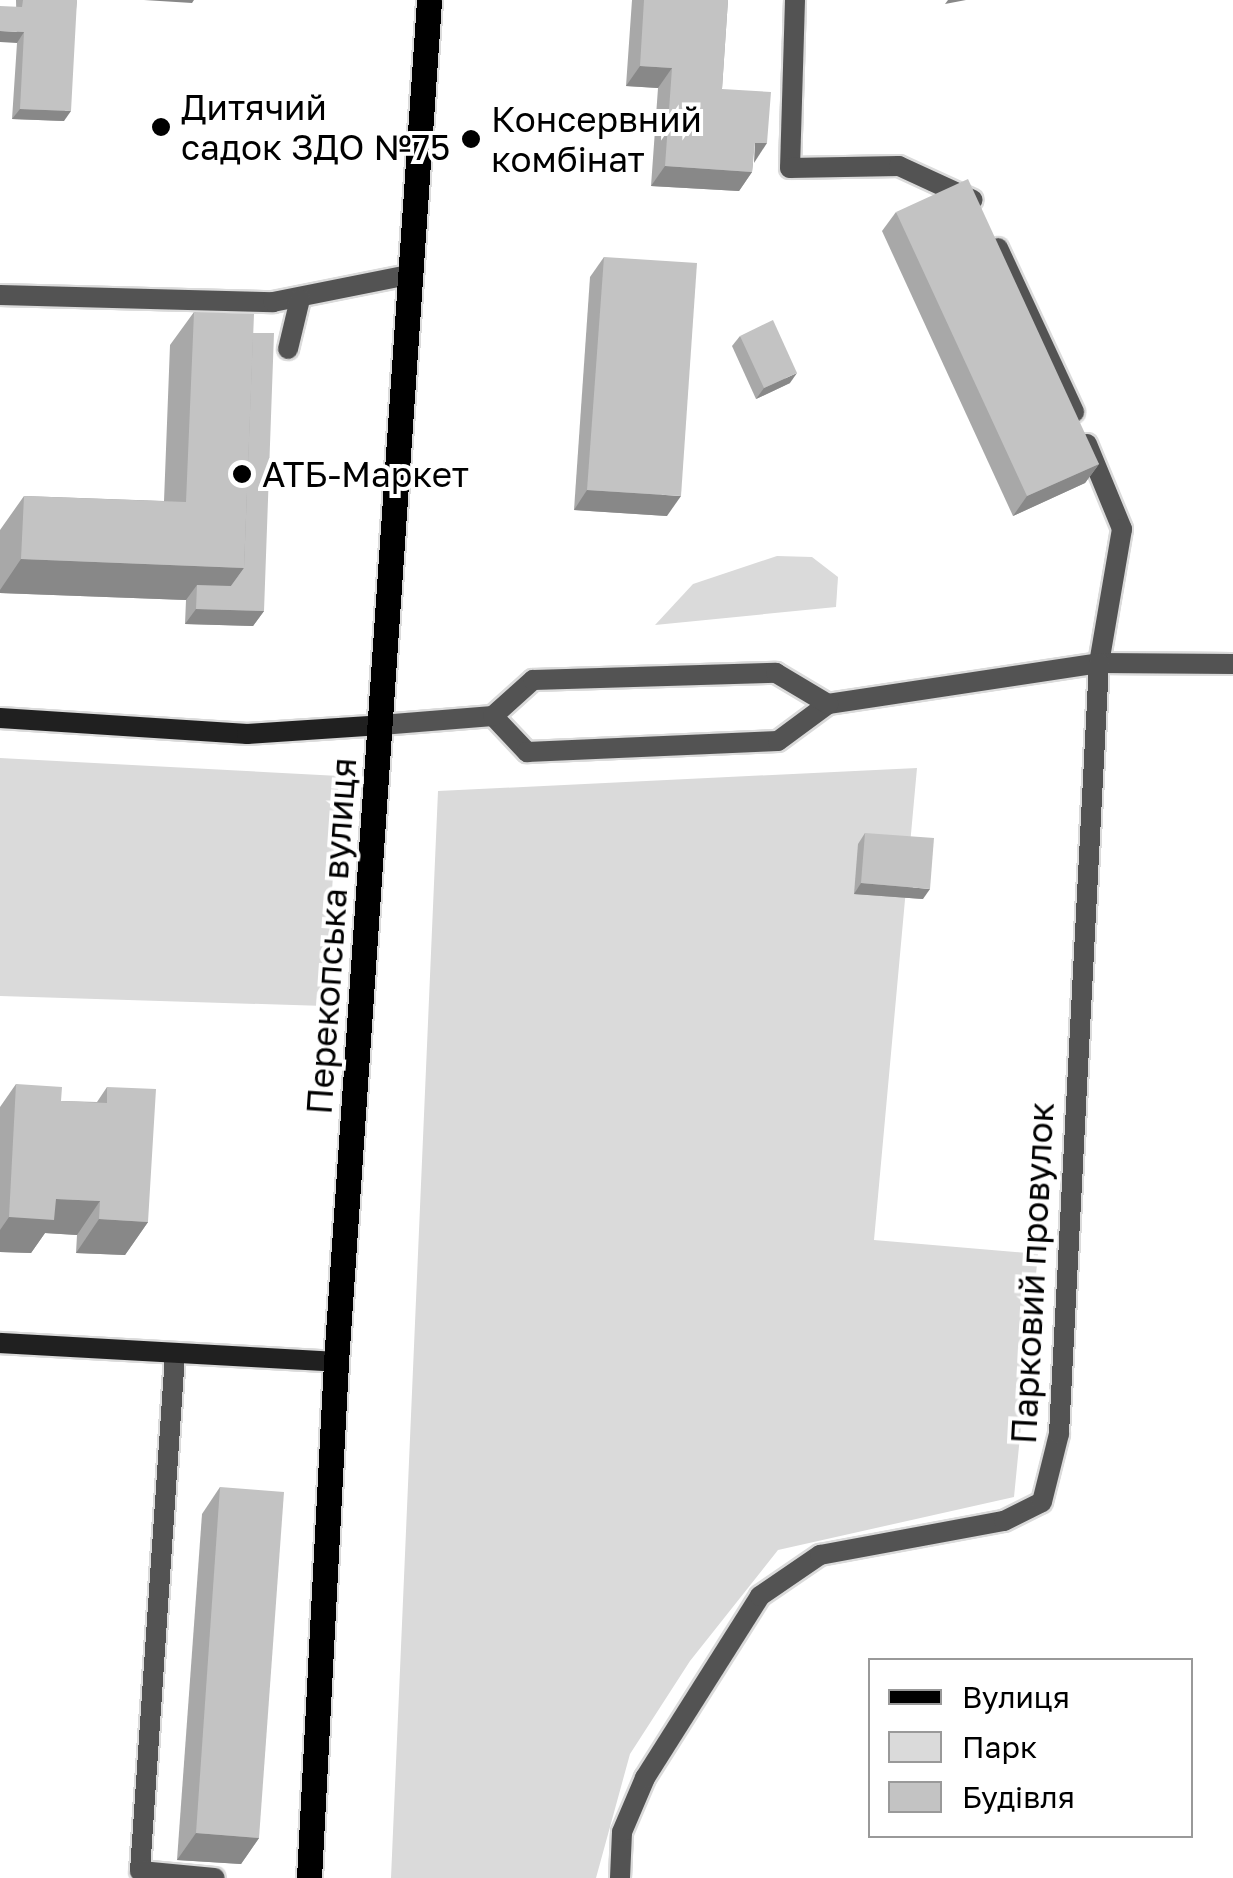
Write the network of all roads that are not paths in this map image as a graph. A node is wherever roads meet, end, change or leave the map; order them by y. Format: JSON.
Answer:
{"nodes":[{"id":1,"x":430,"y":0,"type":"edge"},
{"id":2,"x":795,"y":0,"type":"edge"},
{"id":3,"x":413,"y":274,"type":"junction"},
{"id":4,"x":0,"y":295,"type":"edge"},
{"id":5,"x":300,"y":299,"type":"junction"},
{"id":6,"x":288,"y":349,"type":"dead end"},
{"id":7,"x":1099,"y":663,"type":"junction"},
{"id":8,"x":1233,"y":664,"type":"edge"},
{"id":9,"x":828,"y":704,"type":"junction"},
{"id":10,"x":492,"y":716,"type":"junction"},
{"id":11,"x":0,"y":718,"type":"edge"},
{"id":12,"x":381,"y":725,"type":"junction"},
{"id":13,"x":0,"y":1343,"type":"edge"},
{"id":14,"x":175,"y":1355,"type":"junction"},
{"id":15,"x":336,"y":1362,"type":"junction"},
{"id":16,"x":215,"y":1878,"type":"edge"},
{"id":17,"x":309,"y":1878,"type":"edge"},
{"id":18,"x":620,"y":1878,"type":"edge"}],
"edges":[{"from":1,"to":3,"type":"main road","name":"Перекопська вулиця"},
{"from":2,"to":7,"type":"street"},
{"from":3,"to":5,"type":"street"},
{"from":3,"to":12,"type":"main road","name":"Перекопська вулиця"},
{"from":4,"to":5,"type":"street"},
{"from":5,"to":6,"type":"street"},
{"from":7,"to":8,"type":"street"},
{"from":7,"to":9,"type":"street"},
{"from":7,"to":18,"type":"street","name":"Парковий провулок"},
{"from":9,"to":10,"type":"street"},
{"from":9,"to":10,"type":"street"},
{"from":10,"to":12,"type":"street"},
{"from":11,"to":12,"type":"main road"},
{"from":12,"to":15,"type":"main road","name":"Перекопська вулиця"},
{"from":13,"to":14,"type":"main road"},
{"from":14,"to":15,"type":"main road"},
{"from":14,"to":16,"type":"street"},
{"from":15,"to":17,"type":"main road","name":"Перекопська вулиця"}]}
